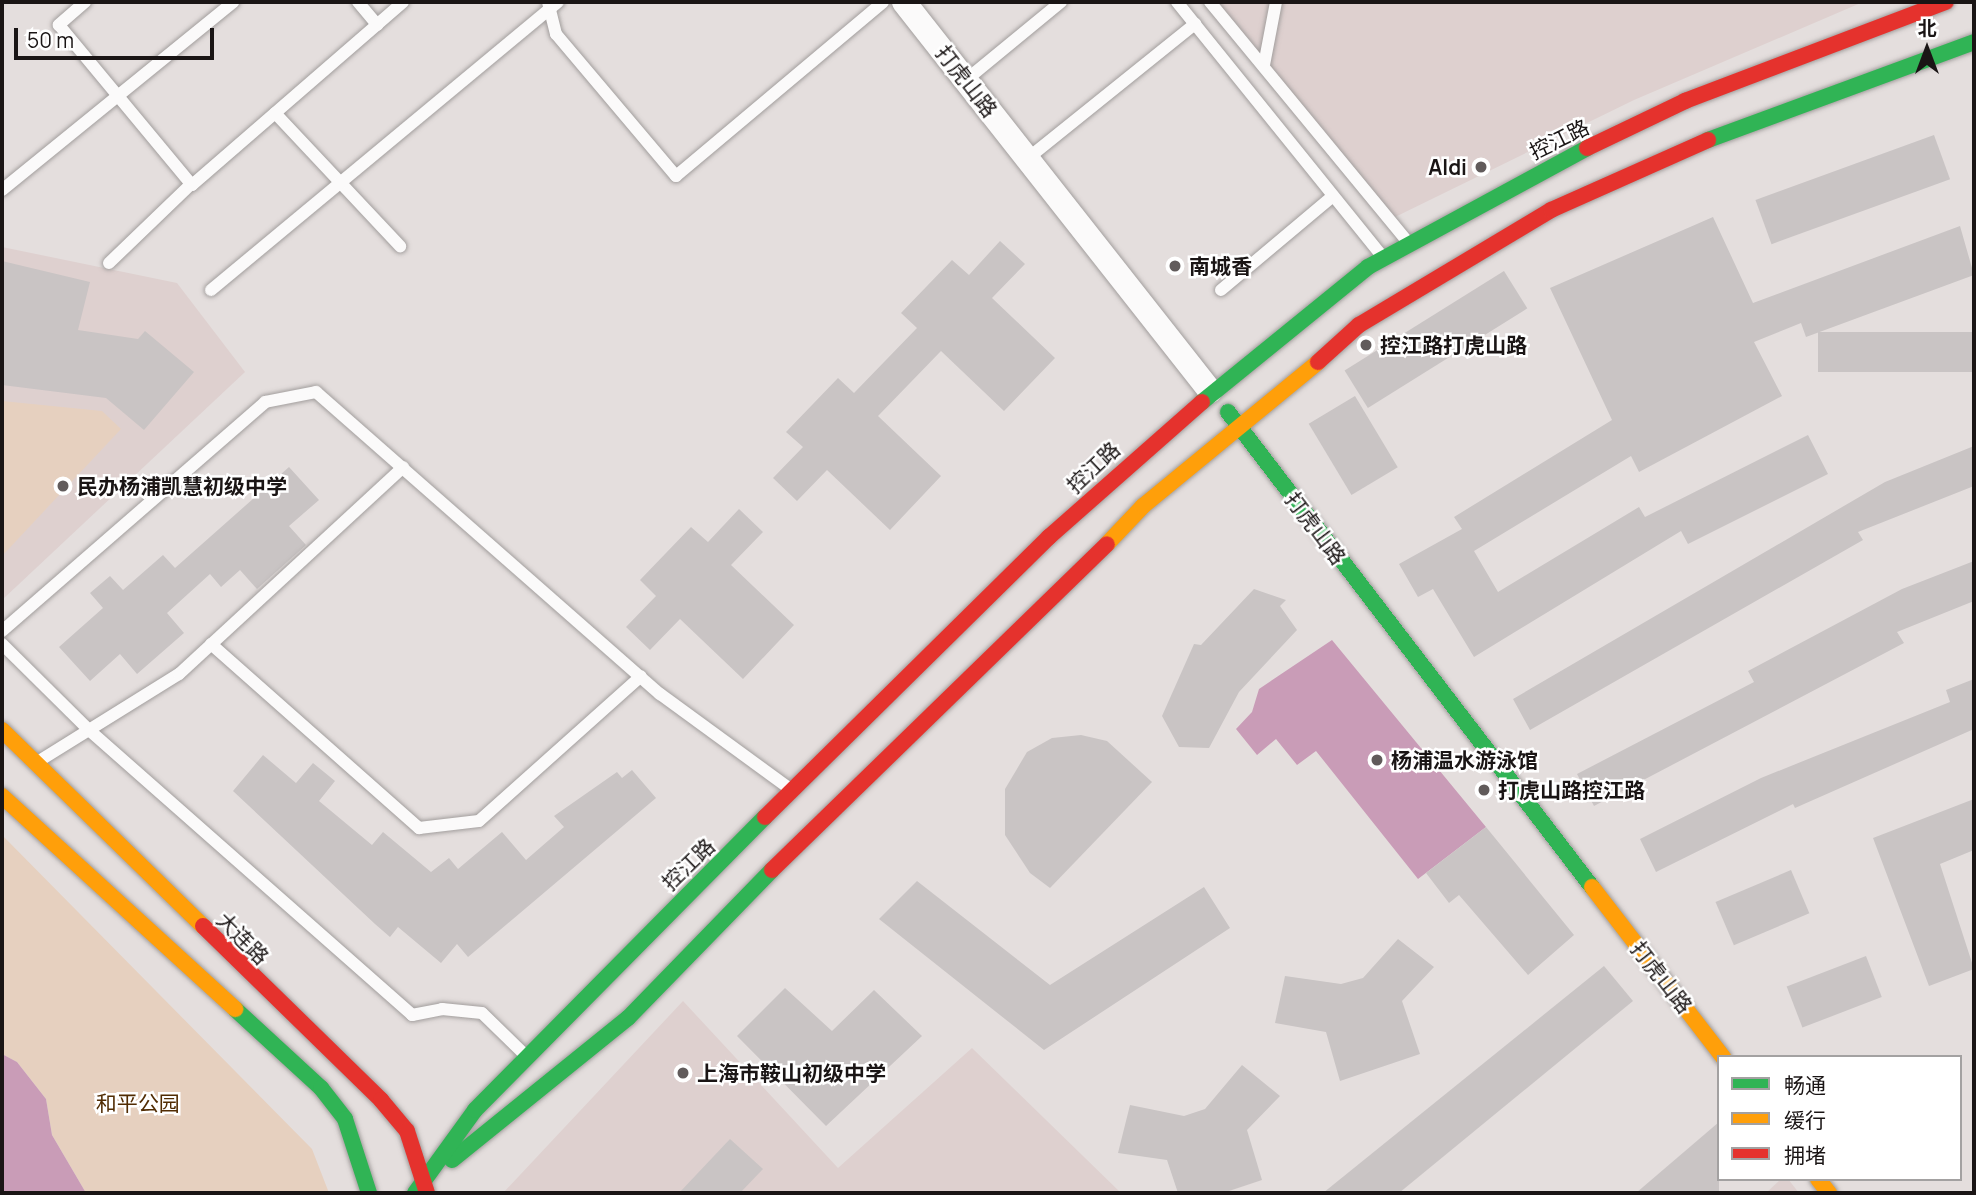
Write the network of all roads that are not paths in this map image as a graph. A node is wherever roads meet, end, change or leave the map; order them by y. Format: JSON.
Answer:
{"nodes":[{"id":1,"x":85,"y":2,"type":"edge"},
{"id":2,"x":233,"y":2,"type":"edge"},
{"id":3,"x":358,"y":2,"type":"edge"},
{"id":4,"x":403,"y":2,"type":"edge"},
{"id":5,"x":883,"y":2,"type":"edge"},
{"id":6,"x":905,"y":2,"type":"edge"},
{"id":7,"x":1061,"y":2,"type":"edge"},
{"id":8,"x":1177,"y":2,"type":"edge"},
{"id":9,"x":1210,"y":2,"type":"edge"},
{"id":10,"x":1276,"y":2,"type":"edge"},
{"id":11,"x":1946,"y":2,"type":"edge"},
{"id":12,"x":552,"y":4,"type":"edge"},
{"id":13,"x":377,"y":24,"type":"junction"},
{"id":14,"x":1195,"y":24,"type":"junction"},
{"id":15,"x":1974,"y":42,"type":"edge"},
{"id":16,"x":1264,"y":65,"type":"junction"},
{"id":17,"x":966,"y":80,"type":"junction"},
{"id":18,"x":117,"y":95,"type":"junction"},
{"id":19,"x":275,"y":113,"type":"junction"},
{"id":20,"x":1027,"y":159,"type":"junction"},
{"id":21,"x":340,"y":183,"type":"junction"},
{"id":22,"x":191,"y":184,"type":"junction"},
{"id":23,"x":2,"y":190,"type":"edge"},
{"id":24,"x":1334,"y":196,"type":"junction"},
{"id":25,"x":1408,"y":243,"type":"junction"},
{"id":26,"x":400,"y":246,"type":"dead end"},
{"id":27,"x":1383,"y":258,"type":"junction"},
{"id":28,"x":109,"y":264,"type":"dead end"},
{"id":29,"x":211,"y":290,"type":"dead end"},
{"id":30,"x":1221,"y":290,"type":"dead end"},
{"id":31,"x":1210,"y":391,"type":"junction"},
{"id":32,"x":1242,"y":430,"type":"junction"},
{"id":33,"x":403,"y":467,"type":"junction"},
{"id":34,"x":2,"y":631,"type":"edge"},
{"id":35,"x":2,"y":644,"type":"edge"},
{"id":36,"x":211,"y":644,"type":"junction"},
{"id":37,"x":641,"y":676,"type":"junction"},
{"id":38,"x":2,"y":730,"type":"edge"},
{"id":39,"x":89,"y":730,"type":"junction"},
{"id":40,"x":36,"y":763,"type":"junction"},
{"id":41,"x":794,"y":791,"type":"junction"},
{"id":42,"x":2,"y":796,"type":"edge"},
{"id":43,"x":1721,"y":1055,"type":"edge"},
{"id":44,"x":527,"y":1057,"type":"junction"},
{"id":45,"x":427,"y":1186,"type":"edge"},
{"id":46,"x":369,"y":1193,"type":"edge"},
{"id":47,"x":415,"y":1193,"type":"edge"}],
"edges":[{"from":1,"to":18,"type":"lane"},
{"from":2,"to":18,"type":"lane"},
{"from":3,"to":13,"type":"lane"},
{"from":4,"to":13,"type":"lane"},
{"from":5,"to":12,"type":"lane"},
{"from":6,"to":17,"type":"street","name":"打虎山路"},
{"from":7,"to":17,"type":"lane"},
{"from":8,"to":14,"type":"lane"},
{"from":9,"to":16,"type":"lane"},
{"from":10,"to":16,"type":"lane"},
{"from":11,"to":25,"type":"main road","name":"控江路"},
{"from":12,"to":21,"type":"lane"},
{"from":13,"to":19,"type":"lane"},
{"from":14,"to":20,"type":"lane"},
{"from":14,"to":24,"type":"lane"},
{"from":15,"to":32,"type":"main road","name":"控江路"},
{"from":16,"to":25,"type":"lane"},
{"from":17,"to":20,"type":"street","name":"打虎山路"},
{"from":18,"to":22,"type":"lane"},
{"from":18,"to":23,"type":"lane"},
{"from":19,"to":21,"type":"lane"},
{"from":19,"to":22,"type":"lane"},
{"from":20,"to":31,"type":"street","name":"打虎山路"},
{"from":21,"to":26,"type":"lane"},
{"from":21,"to":29,"type":"lane"},
{"from":22,"to":28,"type":"lane"},
{"from":24,"to":27,"type":"lane"},
{"from":24,"to":30,"type":"lane"},
{"from":25,"to":27,"type":"main road","name":"控江路"},
{"from":27,"to":31,"type":"main road","name":"控江路"},
{"from":31,"to":32,"type":"main road","name":"打虎山路"},
{"from":31,"to":41,"type":"main road","name":"控江路"},
{"from":32,"to":43,"type":"main road","name":"打虎山路"},
{"from":32,"to":45,"type":"main road","name":"控江路"},
{"from":33,"to":34,"type":"lane"},
{"from":33,"to":36,"type":"lane"},
{"from":33,"to":37,"type":"lane"},
{"from":35,"to":39,"type":"lane"},
{"from":36,"to":37,"type":"lane"},
{"from":36,"to":39,"type":"lane"},
{"from":37,"to":41,"type":"lane"},
{"from":38,"to":40,"type":"main road","name":"大连路"},
{"from":39,"to":40,"type":"lane"},
{"from":39,"to":44,"type":"lane"},
{"from":40,"to":45,"type":"main road","name":"大连路"},
{"from":41,"to":44,"type":"main road","name":"控江路"},
{"from":42,"to":46,"type":"main road"},
{"from":44,"to":45,"type":"main road","name":"控江路"},
{"from":45,"to":47,"type":"main road","name":"控江路"}]}
